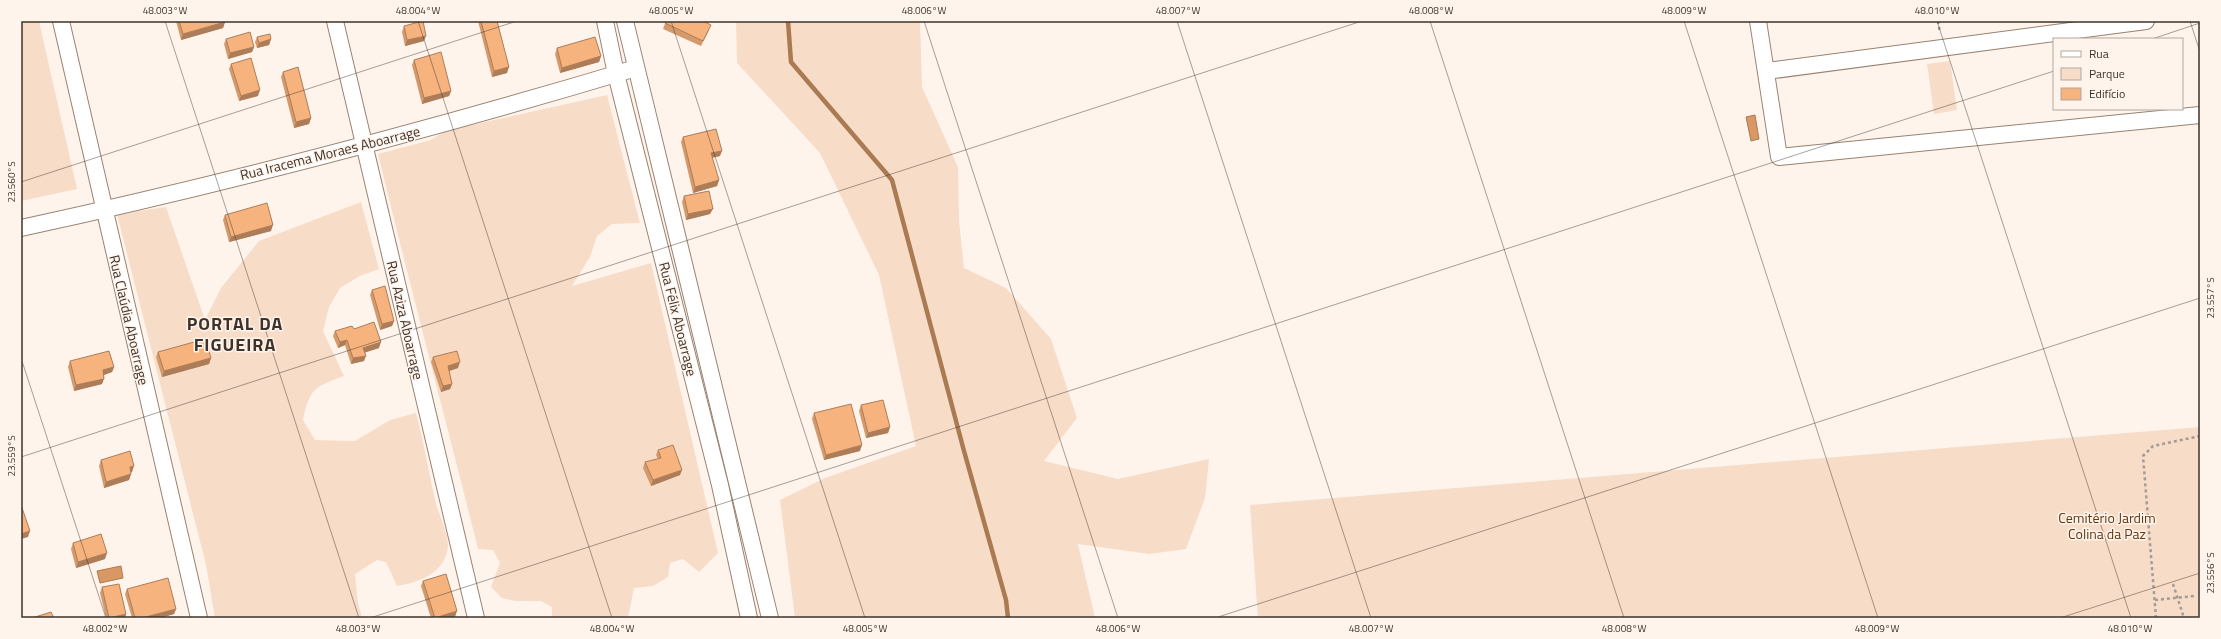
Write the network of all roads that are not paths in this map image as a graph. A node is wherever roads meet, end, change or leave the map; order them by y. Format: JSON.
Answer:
{"nodes":[{"id":1,"x":61,"y":21,"type":"edge"},
{"id":2,"x":335,"y":21,"type":"edge"},
{"id":3,"x":605,"y":21,"type":"edge"},
{"id":4,"x":625,"y":21,"type":"edge"},
{"id":5,"x":1758,"y":21,"type":"edge"},
{"id":6,"x":2146,"y":21,"type":"edge"},
{"id":7,"x":636,"y":68,"type":"junction"},
{"id":8,"x":1767,"y":71,"type":"junction"},
{"id":9,"x":616,"y":74,"type":"junction"},
{"id":10,"x":2200,"y":115,"type":"edge"},
{"id":11,"x":364,"y":147,"type":"junction"},
{"id":12,"x":103,"y":210,"type":"junction"},
{"id":13,"x":21,"y":228,"type":"edge"},
{"id":14,"x":199,"y":618,"type":"edge"},
{"id":15,"x":476,"y":618,"type":"edge"},
{"id":16,"x":749,"y":618,"type":"edge"},
{"id":17,"x":770,"y":618,"type":"edge"}],
"edges":[{"from":1,"to":12,"type":"street","name":"Rua Claúdia Aboarrage"},
{"from":2,"to":11,"type":"street","name":"Rua Aziza Aboarrage"},
{"from":3,"to":9,"type":"street","name":"Rua Félix Aboarrage"},
{"from":4,"to":7,"type":"street","name":"Rua Félix Aboarrage"},
{"from":5,"to":8,"type":"street"},
{"from":6,"to":8,"type":"street"},
{"from":7,"to":9,"type":"street","name":"Rua Iracema Moraes Aboarrage"},
{"from":7,"to":17,"type":"street","name":"Rua Félix Aboarrage"},
{"from":8,"to":10,"type":"street"},
{"from":9,"to":11,"type":"street","name":"Rua Iracema Moraes Aboarrage"},
{"from":9,"to":16,"type":"street","name":"Rua Félix Aboarrage"},
{"from":11,"to":12,"type":"street","name":"Rua Iracema Moraes Aboarrage"},
{"from":11,"to":15,"type":"street","name":"Rua Aziza Aboarrage"},
{"from":12,"to":13,"type":"street","name":"Rua Iracema Moraes Aboarrage"},
{"from":12,"to":14,"type":"street","name":"Rua Claúdia Aboarrage"}]}
